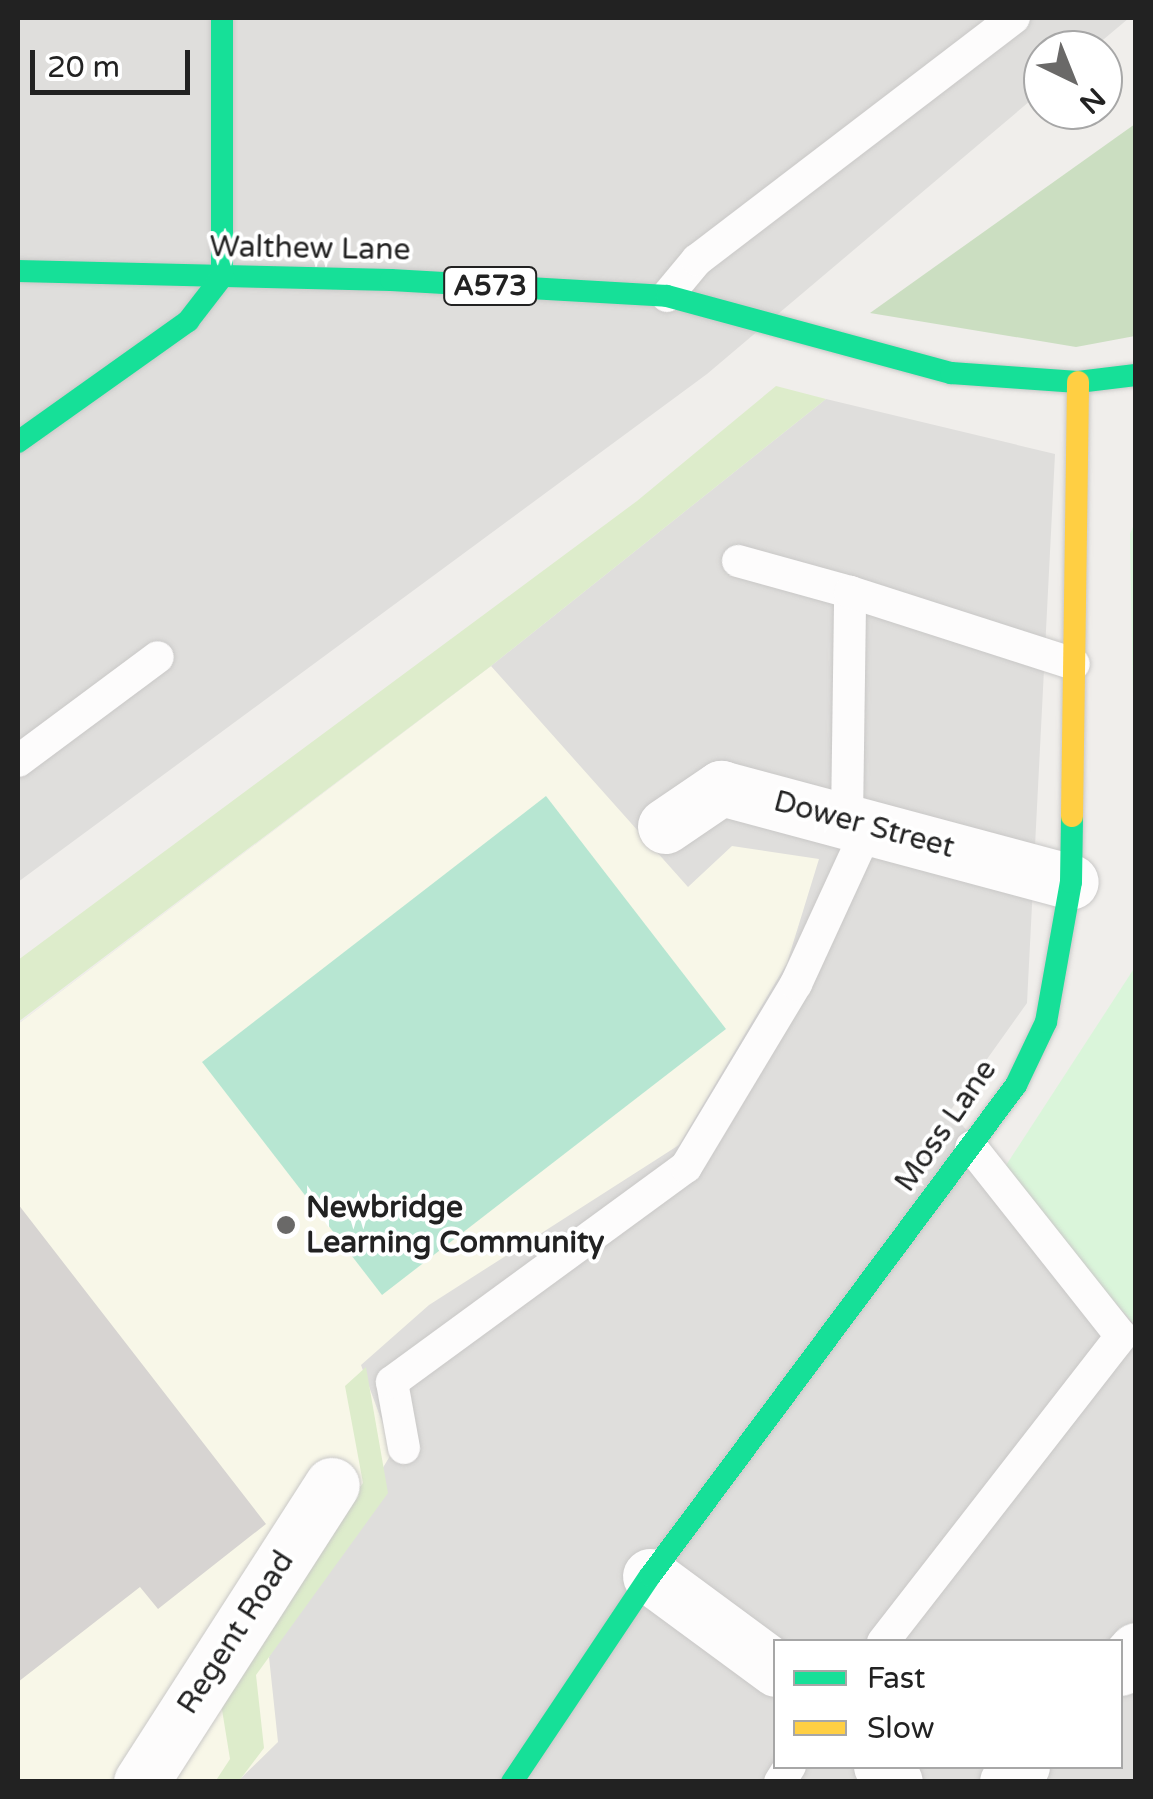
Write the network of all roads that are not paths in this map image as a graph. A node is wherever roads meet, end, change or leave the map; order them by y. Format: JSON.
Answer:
{"nodes":[{"id":1,"x":222,"y":18,"type":"edge"},
{"id":2,"x":1014,"y":18,"type":"edge"},
{"id":3,"x":18,"y":271,"type":"edge"},
{"id":4,"x":222,"y":277,"type":"junction"},
{"id":5,"x":668,"y":296,"type":"junction"},
{"id":6,"x":1136,"y":376,"type":"edge"},
{"id":7,"x":1078,"y":382,"type":"junction"},
{"id":8,"x":18,"y":442,"type":"edge"},
{"id":9,"x":738,"y":562,"type":"dead end"},
{"id":10,"x":850,"y":592,"type":"junction"},
{"id":11,"x":158,"y":657,"type":"dead end"},
{"id":12,"x":1074,"y":664,"type":"junction"},
{"id":13,"x":18,"y":762,"type":"edge"},
{"id":14,"x":858,"y":823,"type":"junction"},
{"id":15,"x":666,"y":826,"type":"dead end"},
{"id":16,"x":1071,"y":882,"type":"junction"},
{"id":17,"x":970,"y":1148,"type":"junction"},
{"id":18,"x":1128,"y":1344,"type":"edge"},
{"id":19,"x":404,"y":1448,"type":"dead end"},
{"id":20,"x":332,"y":1485,"type":"dead end"},
{"id":21,"x":650,"y":1576,"type":"junction"},
{"id":22,"x":884,"y":1639,"type":"edge"},
{"id":23,"x":773,"y":1667,"type":"edge"},
{"id":24,"x":142,"y":1782,"type":"edge"},
{"id":25,"x":512,"y":1782,"type":"edge"}],
"edges":[{"from":1,"to":4,"type":"street"},
{"from":2,"to":5,"type":"lane"},
{"from":3,"to":4,"type":"street","name":"Walthew Lane","number":"A573"},
{"from":4,"to":5,"type":"street","name":"Walthew Lane","number":"A573"},
{"from":4,"to":8,"type":"street"},
{"from":5,"to":7,"type":"street","name":"Walthew Lane","number":"A573"},
{"from":6,"to":7,"type":"street","number":"A573"},
{"from":7,"to":12,"type":"street","name":"Moss Lane"},
{"from":9,"to":10,"type":"lane"},
{"from":10,"to":12,"type":"lane"},
{"from":10,"to":14,"type":"lane"},
{"from":11,"to":13,"type":"lane"},
{"from":12,"to":16,"type":"street","name":"Moss Lane"},
{"from":14,"to":15,"type":"street","name":"Dower Street"},
{"from":14,"to":16,"type":"street","name":"Dower Street"},
{"from":14,"to":19,"type":"lane"},
{"from":16,"to":17,"type":"street","name":"Moss Lane"},
{"from":17,"to":18,"type":"lane"},
{"from":17,"to":21,"type":"street","name":"Moss Lane"},
{"from":18,"to":22,"type":"lane"},
{"from":20,"to":24,"type":"street","name":"Regent Road"},
{"from":21,"to":23,"type":"street"},
{"from":21,"to":25,"type":"street","name":"Moss Lane"}]}
